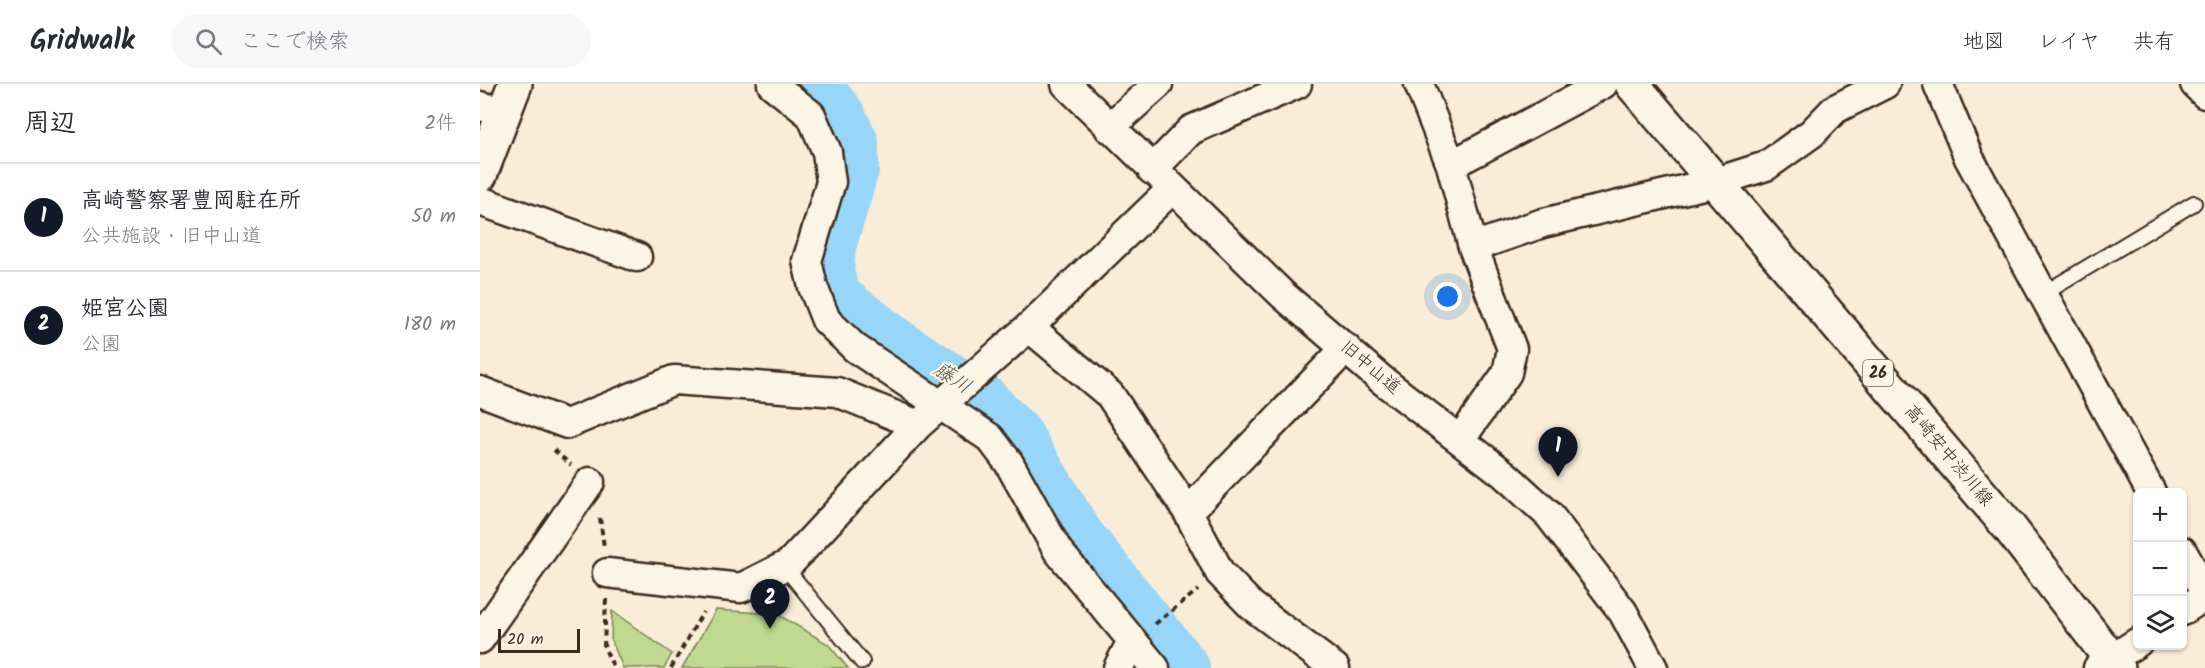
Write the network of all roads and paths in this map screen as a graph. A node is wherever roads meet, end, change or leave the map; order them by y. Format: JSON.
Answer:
{"nodes":[{"id":1,"x":772,"y":84,"type":"edge"},
{"id":2,"x":1066,"y":84,"type":"edge"},
{"id":3,"x":1158,"y":84,"type":"edge"},
{"id":4,"x":1297,"y":84,"type":"edge"},
{"id":5,"x":1419,"y":84,"type":"edge"},
{"id":6,"x":1603,"y":84,"type":"edge"},
{"id":7,"x":1632,"y":84,"type":"edge"},
{"id":8,"x":1885,"y":84,"type":"edge"},
{"id":9,"x":1938,"y":84,"type":"edge"},
{"id":10,"x":2195,"y":84,"type":"edge"},
{"id":11,"x":2205,"y":94,"type":"edge"},
{"id":12,"x":500,"y":100,"type":"edge"},
{"id":13,"x":1109,"y":128,"type":"junction"},
{"id":14,"x":1451,"y":165,"type":"junction"},
{"id":15,"x":480,"y":175,"type":"edge"},
{"id":16,"x":1162,"y":179,"type":"junction"},
{"id":17,"x":1716,"y":182,"type":"junction"},
{"id":18,"x":480,"y":201,"type":"edge"},
{"id":19,"x":2194,"y":203,"type":"dead end"},
{"id":20,"x":1473,"y":247,"type":"junction"},
{"id":21,"x":638,"y":257,"type":"dead end"},
{"id":22,"x":2043,"y":294,"type":"junction"},
{"id":23,"x":1029,"y":327,"type":"junction"},
{"id":24,"x":1346,"y":348,"type":"junction"},
{"id":25,"x":480,"y":391,"type":"edge"},
{"id":26,"x":946,"y":399,"type":"junction"},
{"id":27,"x":918,"y":425,"type":"junction"},
{"id":28,"x":1460,"y":440,"type":"junction"},
{"id":29,"x":590,"y":482,"type":"dead end"},
{"id":30,"x":2149,"y":488,"type":"edge"},
{"id":31,"x":1188,"y":512,"type":"junction"},
{"id":32,"x":2187,"y":560,"type":"edge"},
{"id":33,"x":784,"y":566,"type":"junction"},
{"id":34,"x":607,"y":573,"type":"dead end"},
{"id":35,"x":1220,"y":573,"type":"junction"},
{"id":36,"x":2205,"y":594,"type":"edge"},
{"id":37,"x":706,"y":607,"type":"dead end"},
{"id":38,"x":2187,"y":607,"type":"edge"},
{"id":39,"x":1162,"y":618,"type":"dead end"},
{"id":40,"x":480,"y":639,"type":"edge"},
{"id":41,"x":1132,"y":641,"type":"junction"},
{"id":42,"x":2116,"y":659,"type":"edge"},
{"id":43,"x":862,"y":662,"type":"dead end"},
{"id":44,"x":671,"y":668,"type":"edge"},
{"id":45,"x":1118,"y":668,"type":"edge"},
{"id":46,"x":1155,"y":668,"type":"edge"},
{"id":47,"x":1335,"y":668,"type":"edge"},
{"id":48,"x":1653,"y":668,"type":"edge"}],
"edges":[{"from":1,"to":26,"type":"street"},
{"from":2,"to":13,"type":"street","name":"旧中山道"},
{"from":3,"to":13,"type":"street"},
{"from":4,"to":16,"type":"street"},
{"from":5,"to":14,"type":"street"},
{"from":6,"to":14,"type":"street"},
{"from":7,"to":17,"type":"main road","name":"高崎安中渋川線","number":"26"},
{"from":8,"to":17,"type":"street"},
{"from":9,"to":22,"type":"street"},
{"from":10,"to":11,"type":"street"},
{"from":12,"to":15,"type":"main road"},
{"from":13,"to":16,"type":"street","name":"旧中山道"},
{"from":14,"to":20,"type":"street"},
{"from":16,"to":23,"type":"street"},
{"from":16,"to":24,"type":"street","name":"旧中山道"},
{"from":17,"to":20,"type":"street"},
{"from":17,"to":42,"type":"main road","name":"高崎安中渋川線","number":"26"},
{"from":18,"to":21,"type":"street"},
{"from":19,"to":22,"type":"lane"},
{"from":20,"to":28,"type":"street"},
{"from":22,"to":30,"type":"street"},
{"from":23,"to":26,"type":"street"},
{"from":23,"to":31,"type":"street"},
{"from":24,"to":28,"type":"street","name":"旧中山道"},
{"from":24,"to":31,"type":"street"},
{"from":25,"to":27,"type":"street"},
{"from":26,"to":27,"type":"street"},
{"from":26,"to":41,"type":"street"},
{"from":27,"to":33,"type":"street"},
{"from":28,"to":48,"type":"street","name":"旧中山道"},
{"from":29,"to":40,"type":"street"},
{"from":31,"to":35,"type":"street"},
{"from":32,"to":36,"type":"street"},
{"from":33,"to":34,"type":"street"},
{"from":33,"to":43,"type":"lane"},
{"from":35,"to":39,"type":"path"},
{"from":35,"to":47,"type":"street"},
{"from":36,"to":38,"type":"street"},
{"from":37,"to":44,"type":"path"},
{"from":41,"to":45,"type":"street"},
{"from":41,"to":46,"type":"street"}]}
